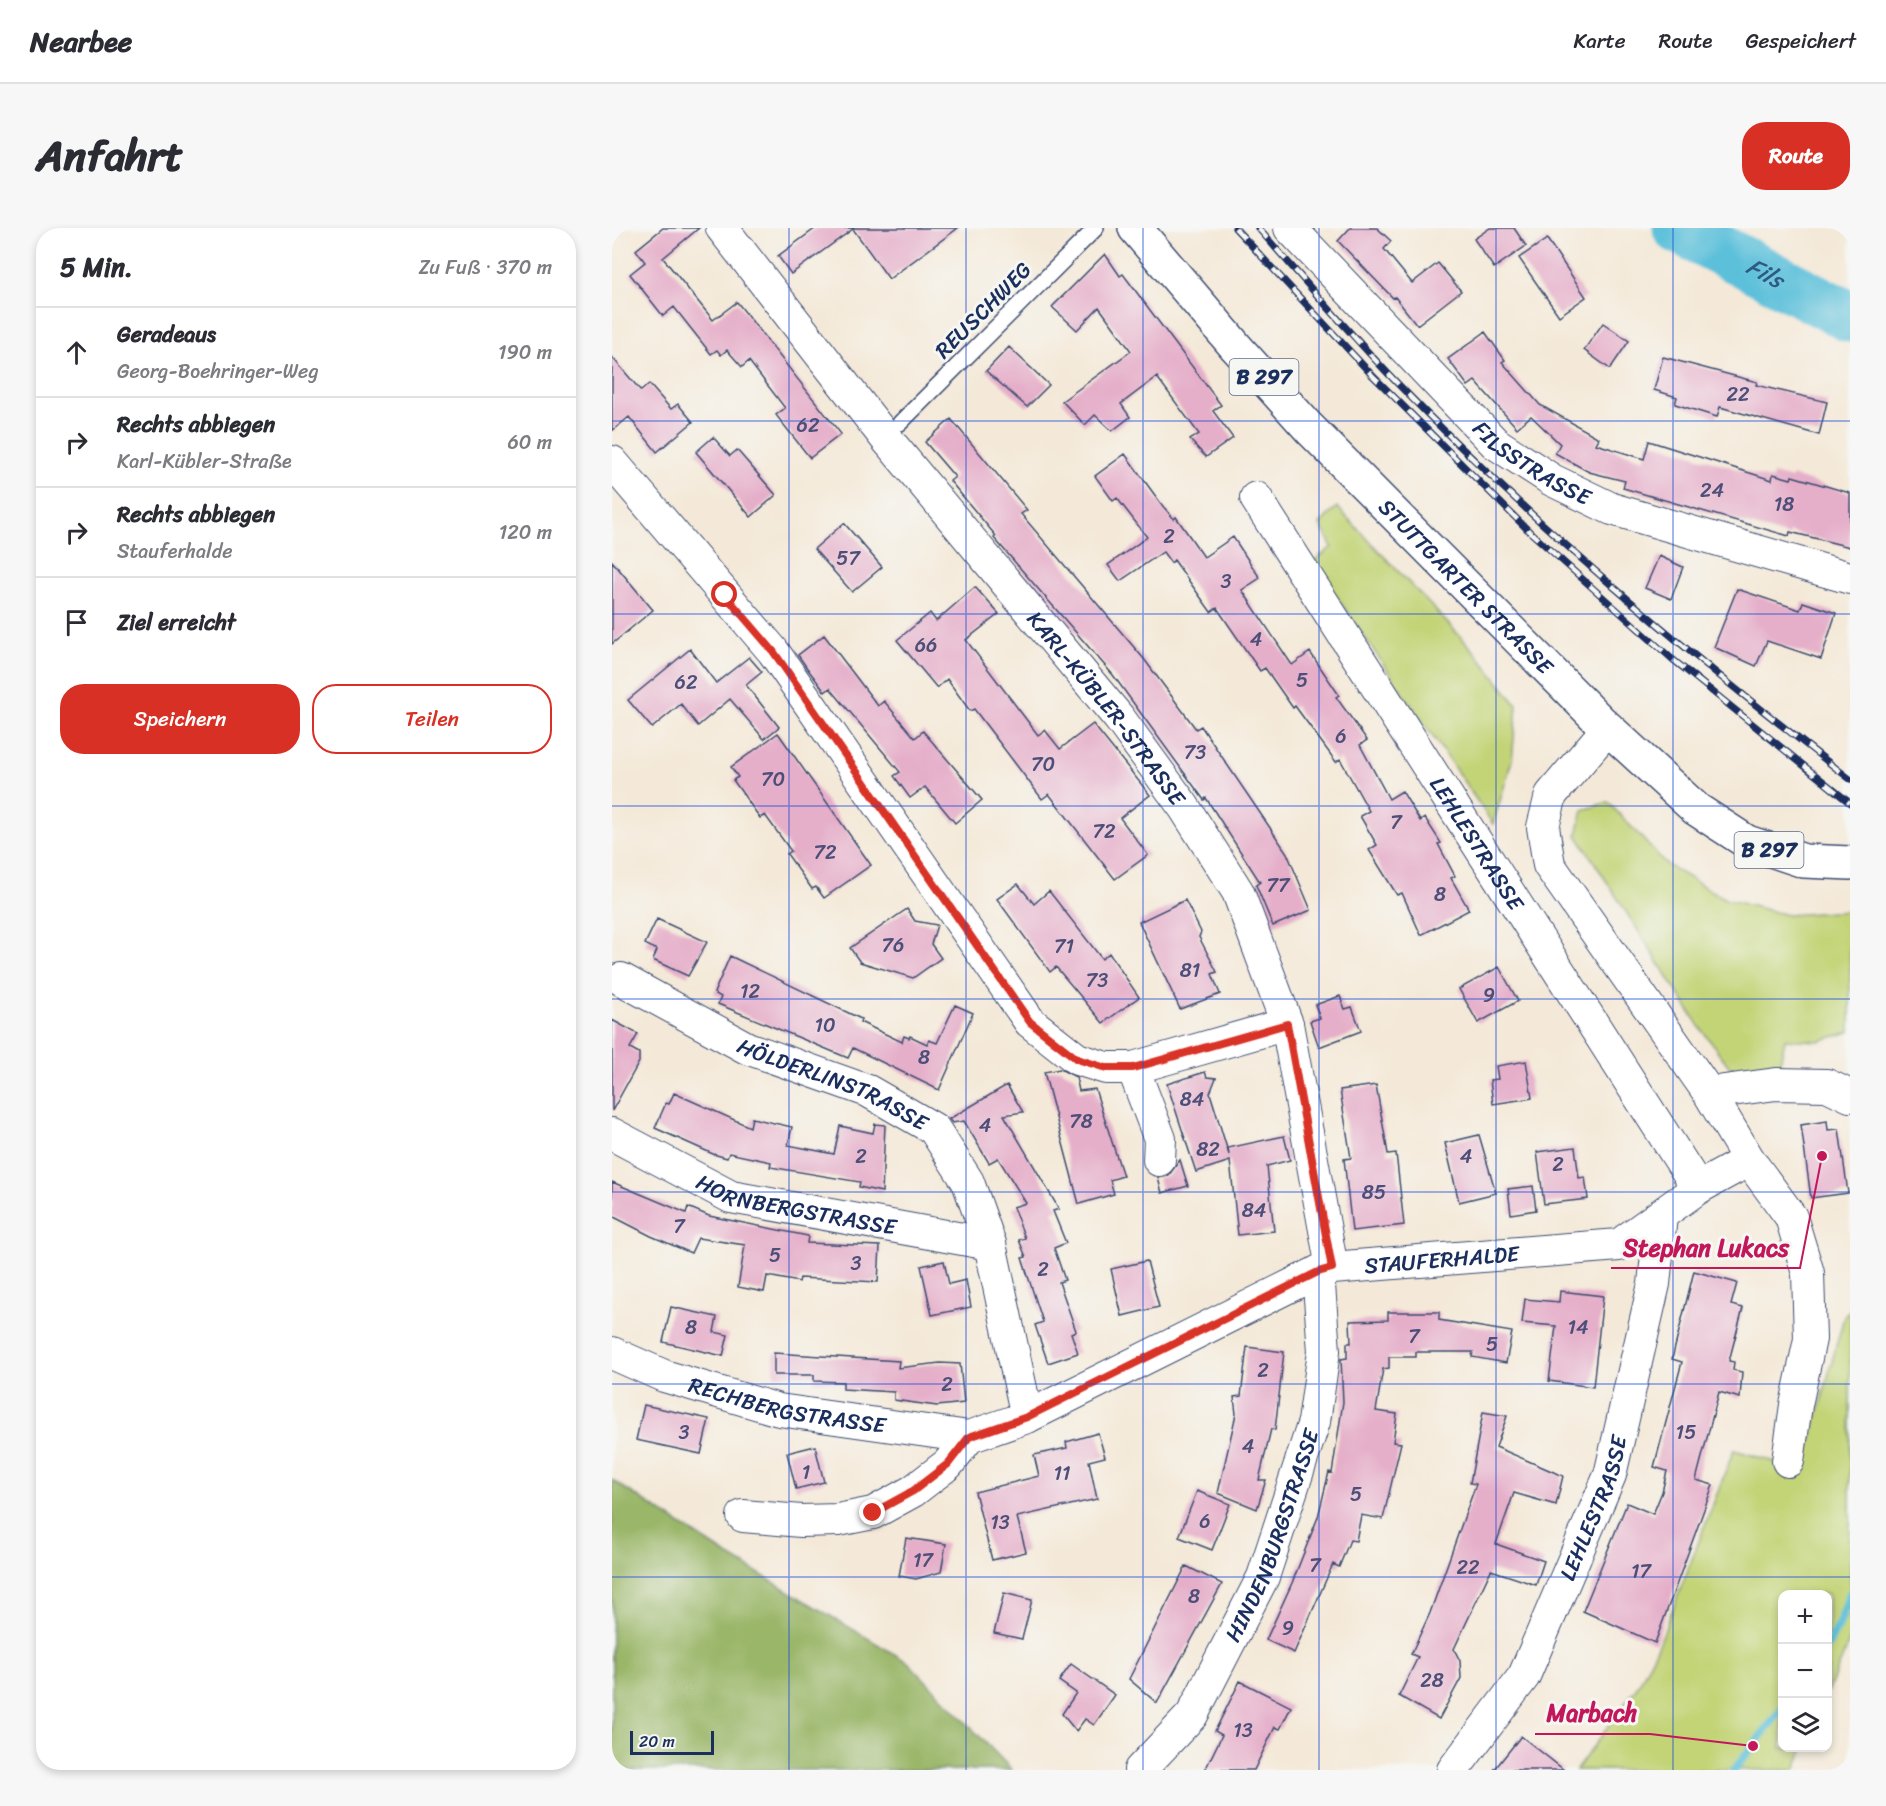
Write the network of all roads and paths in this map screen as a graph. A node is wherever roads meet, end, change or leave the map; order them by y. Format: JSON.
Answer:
{"nodes":[{"id":1,"x":722,"y":228,"type":"edge"},
{"id":2,"x":1096,"y":228,"type":"edge"},
{"id":3,"x":1135,"y":228,"type":"edge"},
{"id":4,"x":1290,"y":228,"type":"edge"},
{"id":5,"x":900,"y":423,"type":"dead end"},
{"id":6,"x":612,"y":462,"type":"edge"},
{"id":7,"x":1256,"y":498,"type":"dead end"},
{"id":8,"x":1850,"y":578,"type":"edge"},
{"id":9,"x":1601,"y":729,"type":"junction"},
{"id":10,"x":1850,"y":863,"type":"edge"},
{"id":11,"x":621,"y":979,"type":"dead end"},
{"id":12,"x":1287,"y":1024,"type":"junction"},
{"id":13,"x":1133,"y":1068,"type":"junction"},
{"id":14,"x":1709,"y":1093,"type":"junction"},
{"id":15,"x":1850,"y":1096,"type":"edge"},
{"id":16,"x":612,"y":1134,"type":"edge"},
{"id":17,"x":1159,"y":1160,"type":"dead end"},
{"id":18,"x":1749,"y":1160,"type":"junction"},
{"id":19,"x":1698,"y":1188,"type":"junction"},
{"id":20,"x":1661,"y":1216,"type":"junction"},
{"id":21,"x":990,"y":1244,"type":"junction"},
{"id":22,"x":1325,"y":1270,"type":"junction"},
{"id":23,"x":612,"y":1353,"type":"edge"},
{"id":24,"x":1027,"y":1417,"type":"junction"},
{"id":25,"x":969,"y":1437,"type":"junction"},
{"id":26,"x":1788,"y":1461,"type":"dead end"},
{"id":27,"x":743,"y":1516,"type":"dead end"},
{"id":28,"x":1140,"y":1770,"type":"edge"},
{"id":29,"x":1453,"y":1770,"type":"edge"}],
"edges":[{"from":1,"to":12,"type":"street","name":"KARL-KÜBLER-STRASSE"},
{"from":2,"to":5,"type":"lane","name":"REUSCHWEG"},
{"from":3,"to":9,"type":"main road","name":"STUTTGARTER STRASSE","number":"B 297"},
{"from":4,"to":8,"type":"street","name":"FILSSTRASSE"},
{"from":6,"to":13,"type":"street"},
{"from":7,"to":19,"type":"street","name":"LEHLESTRASSE"},
{"from":9,"to":10,"type":"main road","name":"STUTTGARTER STRASSE","number":"B 297"},
{"from":9,"to":14,"type":"street"},
{"from":11,"to":21,"type":"street","name":"HÖLDERLINSTRASSE"},
{"from":12,"to":13,"type":"street"},
{"from":12,"to":22,"type":"street","name":"KARL-KÜBLER-STRASSE"},
{"from":13,"to":17,"type":"street"},
{"from":14,"to":15,"type":"street"},
{"from":14,"to":18,"type":"street"},
{"from":16,"to":21,"type":"street","name":"HORNBERGSTRASSE"},
{"from":18,"to":19,"type":"street","name":"STAUFERHALDE"},
{"from":18,"to":26,"type":"street"},
{"from":19,"to":20,"type":"street","name":"STAUFERHALDE"},
{"from":20,"to":22,"type":"street","name":"STAUFERHALDE"},
{"from":20,"to":29,"type":"street","name":"LEHLESTRASSE"},
{"from":21,"to":24,"type":"street","name":"HÖLDERLINSTRASSE"},
{"from":22,"to":24,"type":"street","name":"STAUFERHALDE"},
{"from":22,"to":28,"type":"street","name":"HINDENBURGSTRASSE"},
{"from":23,"to":25,"type":"street","name":"RECHBERGSTRASSE"},
{"from":24,"to":25,"type":"street","name":"STAUFERHALDE"},
{"from":25,"to":27,"type":"street"}]}
